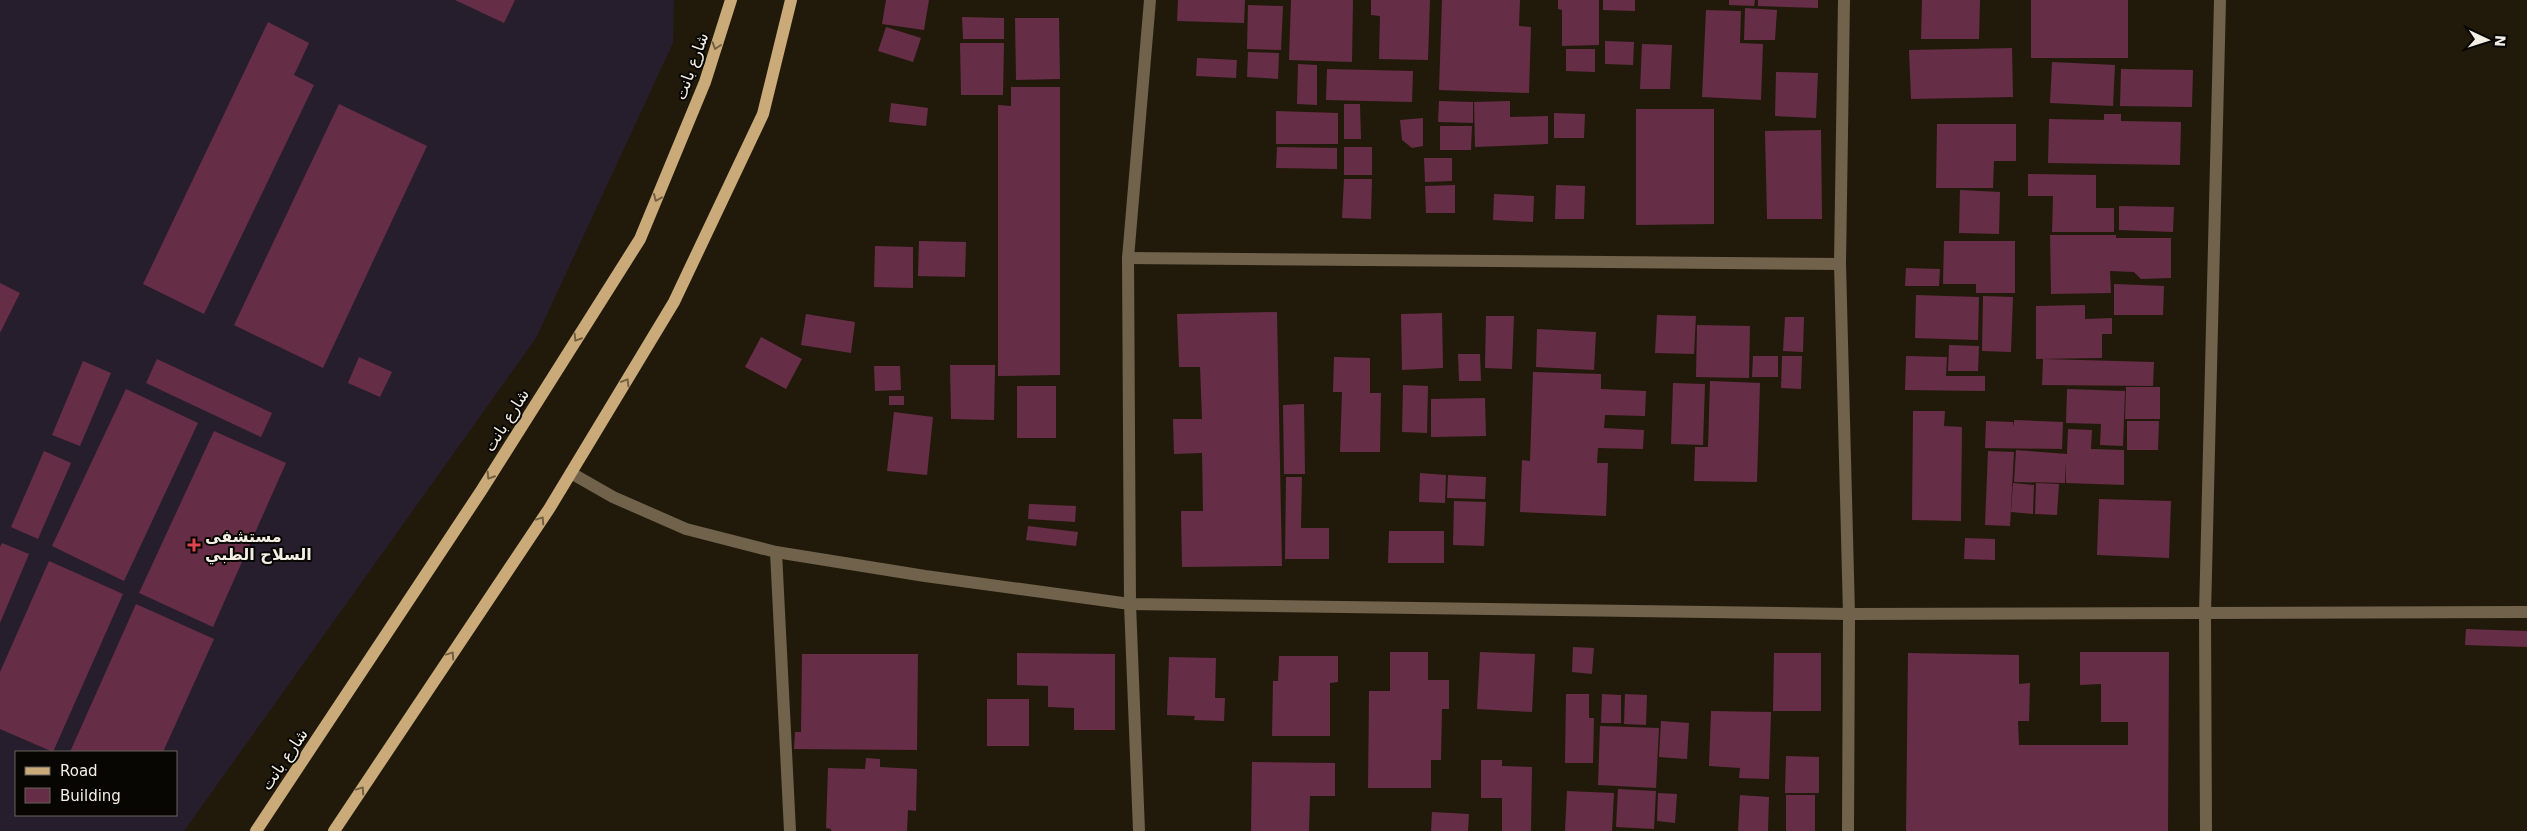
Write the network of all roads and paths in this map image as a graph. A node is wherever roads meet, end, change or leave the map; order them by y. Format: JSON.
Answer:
{"nodes":[{"id":1,"x":731,"y":0,"type":"edge"},
{"id":2,"x":791,"y":0,"type":"edge"},
{"id":3,"x":1150,"y":0,"type":"edge"},
{"id":4,"x":1844,"y":0,"type":"edge"},
{"id":5,"x":2220,"y":0,"type":"edge"},
{"id":6,"x":1128,"y":258,"type":"junction"},
{"id":7,"x":1840,"y":264,"type":"junction"},
{"id":8,"x":571,"y":473,"type":"junction"},
{"id":9,"x":776,"y":552,"type":"junction"},
{"id":10,"x":1130,"y":604,"type":"junction"},
{"id":11,"x":2527,"y":612,"type":"edge"},
{"id":12,"x":1849,"y":614,"type":"junction"},
{"id":13,"x":2205,"y":614,"type":"junction"},
{"id":14,"x":256,"y":831,"type":"edge"},
{"id":15,"x":334,"y":831,"type":"edge"},
{"id":16,"x":790,"y":831,"type":"edge"},
{"id":17,"x":1139,"y":831,"type":"edge"},
{"id":18,"x":1848,"y":831,"type":"edge"},
{"id":19,"x":2206,"y":831,"type":"edge"}],
"edges":[{"from":1,"to":14,"type":"main road","name":"شارع بانت","one_way":true},
{"from":8,"to":2,"type":"main road","one_way":true},
{"from":3,"to":6,"type":"street"},
{"from":4,"to":7,"type":"street"},
{"from":5,"to":13,"type":"street"},
{"from":6,"to":7,"type":"street"},
{"from":6,"to":10,"type":"street"},
{"from":7,"to":12,"type":"street"},
{"from":8,"to":9,"type":"street"},
{"from":15,"to":8,"type":"main road","one_way":true},
{"from":9,"to":10,"type":"street"},
{"from":9,"to":16,"type":"street"},
{"from":10,"to":12,"type":"street"},
{"from":10,"to":17,"type":"street"},
{"from":11,"to":13,"type":"street"},
{"from":12,"to":13,"type":"street"},
{"from":12,"to":18,"type":"street"},
{"from":13,"to":19,"type":"street"}]}
